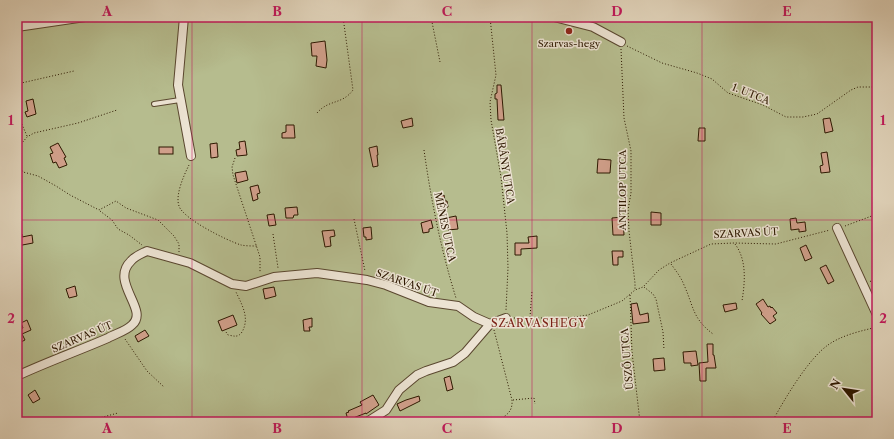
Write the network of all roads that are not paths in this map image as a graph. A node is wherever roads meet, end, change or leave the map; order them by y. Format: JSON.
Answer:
{"nodes":[{"id":1,"x":85,"y":17,"type":"edge"},
{"id":2,"x":184,"y":17,"type":"edge"},
{"id":3,"x":554,"y":17,"type":"edge"},
{"id":4,"x":17,"y":28,"type":"edge"},
{"id":5,"x":621,"y":42,"type":"road end"},
{"id":6,"x":180,"y":100,"type":"junction"},
{"id":7,"x":154,"y":104,"type":"dead end"},
{"id":8,"x":191,"y":156,"type":"dead end"},
{"id":9,"x":837,"y":228,"type":"road end"},
{"id":10,"x":877,"y":315,"type":"edge"},
{"id":11,"x":506,"y":318,"type":"road end"},
{"id":12,"x":491,"y":324,"type":"junction"},
{"id":13,"x":17,"y":376,"type":"edge"},
{"id":14,"x":367,"y":422,"type":"edge"}],
"edges":[{"from":1,"to":4,"type":"street"},
{"from":2,"to":6,"type":"street"},
{"from":3,"to":5,"type":"street"},
{"from":6,"to":7,"type":"lane"},
{"from":6,"to":8,"type":"street"},
{"from":9,"to":10,"type":"street"},
{"from":11,"to":12,"type":"street"},
{"from":12,"to":13,"type":"street","name":"SZARVAS ÚT"},
{"from":12,"to":14,"type":"street"}]}
